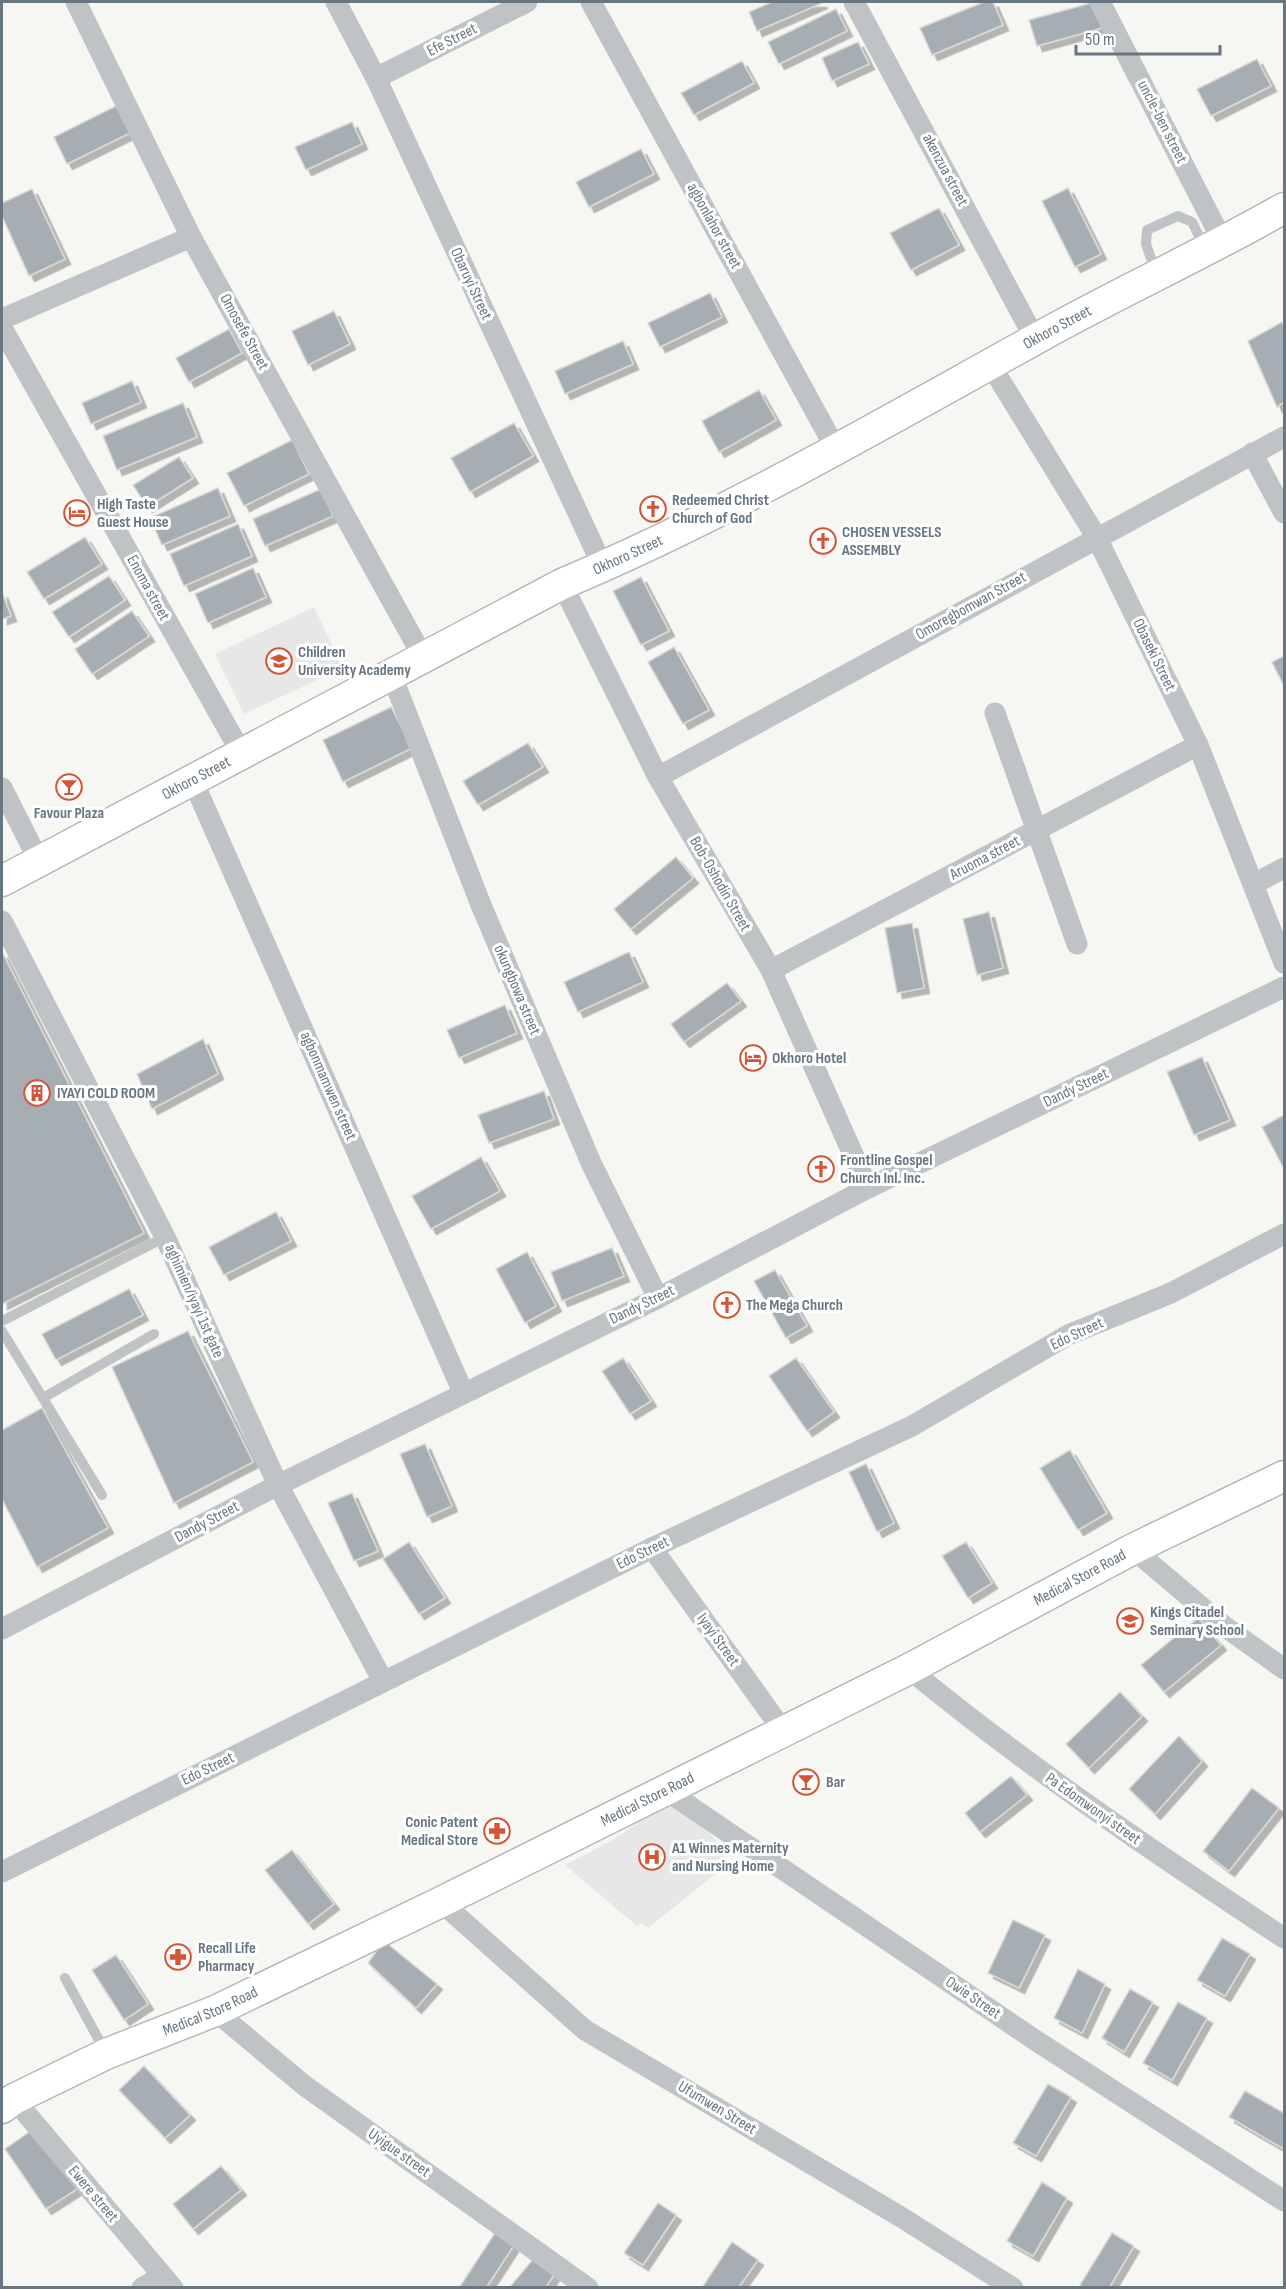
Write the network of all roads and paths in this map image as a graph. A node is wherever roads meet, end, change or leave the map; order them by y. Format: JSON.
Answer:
{"nodes":[{"id":1,"x":76,"y":2,"type":"edge"},
{"id":2,"x":336,"y":2,"type":"edge"},
{"id":3,"x":527,"y":2,"type":"edge"},
{"id":4,"x":591,"y":2,"type":"edge"},
{"id":5,"x":854,"y":2,"type":"edge"},
{"id":6,"x":1100,"y":2,"type":"edge"},
{"id":7,"x":376,"y":78,"type":"junction"},
{"id":8,"x":1284,"y":208,"type":"edge"},
{"id":9,"x":191,"y":237,"type":"junction"},
{"id":10,"x":1215,"y":247,"type":"junction"},
{"id":11,"x":1157,"y":276,"type":"junction"},
{"id":12,"x":2,"y":319,"type":"edge"},
{"id":13,"x":2,"y":328,"type":"edge"},
{"id":14,"x":1035,"y":339,"type":"junction"},
{"id":15,"x":990,"y":364,"type":"junction"},
{"id":16,"x":1284,"y":437,"type":"edge"},
{"id":17,"x":837,"y":451,"type":"junction"},
{"id":18,"x":1252,"y":453,"type":"junction"},
{"id":19,"x":1284,"y":513,"type":"edge"},
{"id":20,"x":1098,"y":538,"type":"junction"},
{"id":21,"x":603,"y":567,"type":"junction"},
{"id":22,"x":561,"y":584,"type":"junction"},
{"id":23,"x":423,"y":657,"type":"junction"},
{"id":24,"x":392,"y":676,"type":"junction"},
{"id":25,"x":995,"y":713,"type":"dead end"},
{"id":26,"x":1198,"y":745,"type":"junction"},
{"id":27,"x":242,"y":754,"type":"junction"},
{"id":28,"x":658,"y":777,"type":"junction"},
{"id":29,"x":193,"y":781,"type":"junction"},
{"id":30,"x":2,"y":788,"type":"edge"},
{"id":31,"x":1037,"y":831,"type":"junction"},
{"id":32,"x":39,"y":861,"type":"junction"},
{"id":33,"x":1284,"y":868,"type":"edge"},
{"id":34,"x":2,"y":881,"type":"edge"},
{"id":35,"x":1254,"y":884,"type":"junction"},
{"id":36,"x":2,"y":921,"type":"edge"},
{"id":37,"x":1077,"y":944,"type":"dead end"},
{"id":38,"x":1284,"y":963,"type":"edge"},
{"id":39,"x":771,"y":970,"type":"junction"},
{"id":40,"x":1284,"y":987,"type":"edge"},
{"id":41,"x":868,"y":1188,"type":"junction"},
{"id":42,"x":1284,"y":1234,"type":"edge"},
{"id":43,"x":165,"y":1237,"type":"junction"},
{"id":44,"x":658,"y":1298,"type":"junction"},
{"id":45,"x":2,"y":1321,"type":"edge"},
{"id":46,"x":2,"y":1331,"type":"edge"},
{"id":47,"x":154,"y":1334,"type":"dead end"},
{"id":48,"x":463,"y":1392,"type":"junction"},
{"id":49,"x":43,"y":1398,"type":"junction"},
{"id":50,"x":1284,"y":1476,"type":"edge"},
{"id":51,"x":278,"y":1485,"type":"junction"},
{"id":52,"x":102,"y":1495,"type":"dead end"},
{"id":53,"x":652,"y":1548,"type":"junction"},
{"id":54,"x":1133,"y":1549,"type":"junction"},
{"id":55,"x":2,"y":1629,"type":"edge"},
{"id":56,"x":909,"y":1668,"type":"junction"},
{"id":57,"x":1284,"y":1669,"type":"edge"},
{"id":58,"x":383,"y":1681,"type":"junction"},
{"id":59,"x":784,"y":1732,"type":"junction"},
{"id":60,"x":664,"y":1789,"type":"junction"},
{"id":61,"x":2,"y":1872,"type":"edge"},
{"id":62,"x":441,"y":1902,"type":"junction"},
{"id":63,"x":1284,"y":1938,"type":"edge"},
{"id":64,"x":65,"y":1978,"type":"dead end"},
{"id":65,"x":215,"y":2011,"type":"junction"},
{"id":66,"x":106,"y":2054,"type":"junction"},
{"id":67,"x":8,"y":2104,"type":"edge"},
{"id":68,"x":1284,"y":2201,"type":"edge"},
{"id":69,"x":168,"y":2282,"type":"edge"},
{"id":70,"x":142,"y":2288,"type":"edge"},
{"id":71,"x":588,"y":2288,"type":"edge"},
{"id":72,"x":1013,"y":2288,"type":"edge"}],
"edges":[{"from":1,"to":9,"type":"street","name":"Omosefe Street"},
{"from":2,"to":7,"type":"street","name":"Obaruyi Street"},
{"from":3,"to":7,"type":"street","name":"Efe Street"},
{"from":4,"to":17,"type":"street","name":"agbonlahor street"},
{"from":5,"to":14,"type":"street","name":"akenzua street"},
{"from":6,"to":10,"type":"street","name":"uncle-ben street"},
{"from":7,"to":21,"type":"street","name":"Obaruyi Street"},
{"from":8,"to":10,"type":"street","name":"Okhoro Street"},
{"from":9,"to":12,"type":"street"},
{"from":9,"to":23,"type":"street","name":"Omosefe Street"},
{"from":10,"to":11,"type":"street","name":"Okhoro Street"},
{"from":10,"to":11,"type":"lane"},
{"from":11,"to":14,"type":"street","name":"Okhoro Street"},
{"from":13,"to":27,"type":"street","name":"Enoma street"},
{"from":14,"to":15,"type":"street","name":"Okhoro Street"},
{"from":15,"to":17,"type":"street","name":"Okhoro Street"},
{"from":15,"to":20,"type":"street","name":"Obaseki Street"},
{"from":16,"to":18,"type":"street","name":"Omoregbomwan Street"},
{"from":17,"to":21,"type":"street","name":"Okhoro Street"},
{"from":18,"to":19,"type":"street"},
{"from":18,"to":20,"type":"street","name":"Omoregbomwan Street"},
{"from":20,"to":26,"type":"street","name":"Obaseki Street"},
{"from":20,"to":28,"type":"street","name":"Omoregbomwan Street"},
{"from":21,"to":22,"type":"street","name":"Okhoro Street"},
{"from":22,"to":23,"type":"street","name":"Okhoro Street"},
{"from":22,"to":28,"type":"street","name":"Bob-Oshodin Street"},
{"from":23,"to":24,"type":"street","name":"Okhoro Street"},
{"from":24,"to":27,"type":"street","name":"Okhoro Street"},
{"from":24,"to":44,"type":"street","name":"okungbowa street"},
{"from":25,"to":31,"type":"street"},
{"from":26,"to":31,"type":"street","name":"Aruoma street"},
{"from":26,"to":35,"type":"street","name":"Obaseki Street"},
{"from":27,"to":29,"type":"street","name":"Okhoro Street"},
{"from":28,"to":39,"type":"street","name":"Bob-Oshodin Street"},
{"from":29,"to":32,"type":"street","name":"Okhoro Street"},
{"from":29,"to":48,"type":"street","name":"agbonmamwen street"},
{"from":30,"to":32,"type":"street"},
{"from":31,"to":37,"type":"street"},
{"from":31,"to":39,"type":"street","name":"Aruoma street"},
{"from":32,"to":34,"type":"street","name":"Okhoro Street"},
{"from":33,"to":35,"type":"street"},
{"from":35,"to":38,"type":"street","name":"Obaseki Street"},
{"from":36,"to":43,"type":"street","name":"aghimien/iyayi 1st gate"},
{"from":39,"to":41,"type":"street","name":"Bob-Oshodin Street"},
{"from":40,"to":41,"type":"street","name":"Dandy Street"},
{"from":41,"to":44,"type":"street","name":"Dandy Street"},
{"from":42,"to":53,"type":"street","name":"Edo Street"},
{"from":43,"to":45,"type":"lane"},
{"from":43,"to":51,"type":"street","name":"aghimien/iyayi 1st gate"},
{"from":44,"to":48,"type":"street","name":"Dandy Street"},
{"from":46,"to":49,"type":"lane"},
{"from":47,"to":49,"type":"lane"},
{"from":48,"to":51,"type":"street","name":"Dandy Street"},
{"from":49,"to":52,"type":"lane"},
{"from":50,"to":54,"type":"street","name":"Medical Store Road"},
{"from":51,"to":55,"type":"street","name":"Dandy Street"},
{"from":51,"to":58,"type":"street","name":"aghimien/iyayi 1st gate"},
{"from":53,"to":58,"type":"street","name":"Edo Street"},
{"from":53,"to":59,"type":"street","name":"Iyayi Street"},
{"from":54,"to":56,"type":"street","name":"Medical Store Road"},
{"from":54,"to":57,"type":"street"},
{"from":56,"to":59,"type":"street","name":"Medical Store Road"},
{"from":56,"to":63,"type":"street","name":"Pa Edomwonyi street"},
{"from":58,"to":61,"type":"street","name":"Edo Street"},
{"from":59,"to":60,"type":"street","name":"Medical Store Road"},
{"from":60,"to":62,"type":"street","name":"Medical Store Road"},
{"from":60,"to":68,"type":"street","name":"Owie Street"},
{"from":62,"to":65,"type":"street","name":"Medical Store Road"},
{"from":62,"to":72,"type":"street","name":"Ufumwen Street"},
{"from":64,"to":66,"type":"lane"},
{"from":65,"to":66,"type":"street","name":"Medical Store Road"},
{"from":65,"to":71,"type":"street","name":"Uyigue street"},
{"from":66,"to":67,"type":"street","name":"Medical Store Road"},
{"from":67,"to":69,"type":"street","name":"Ewere street"},
{"from":69,"to":70,"type":"street"}]}
